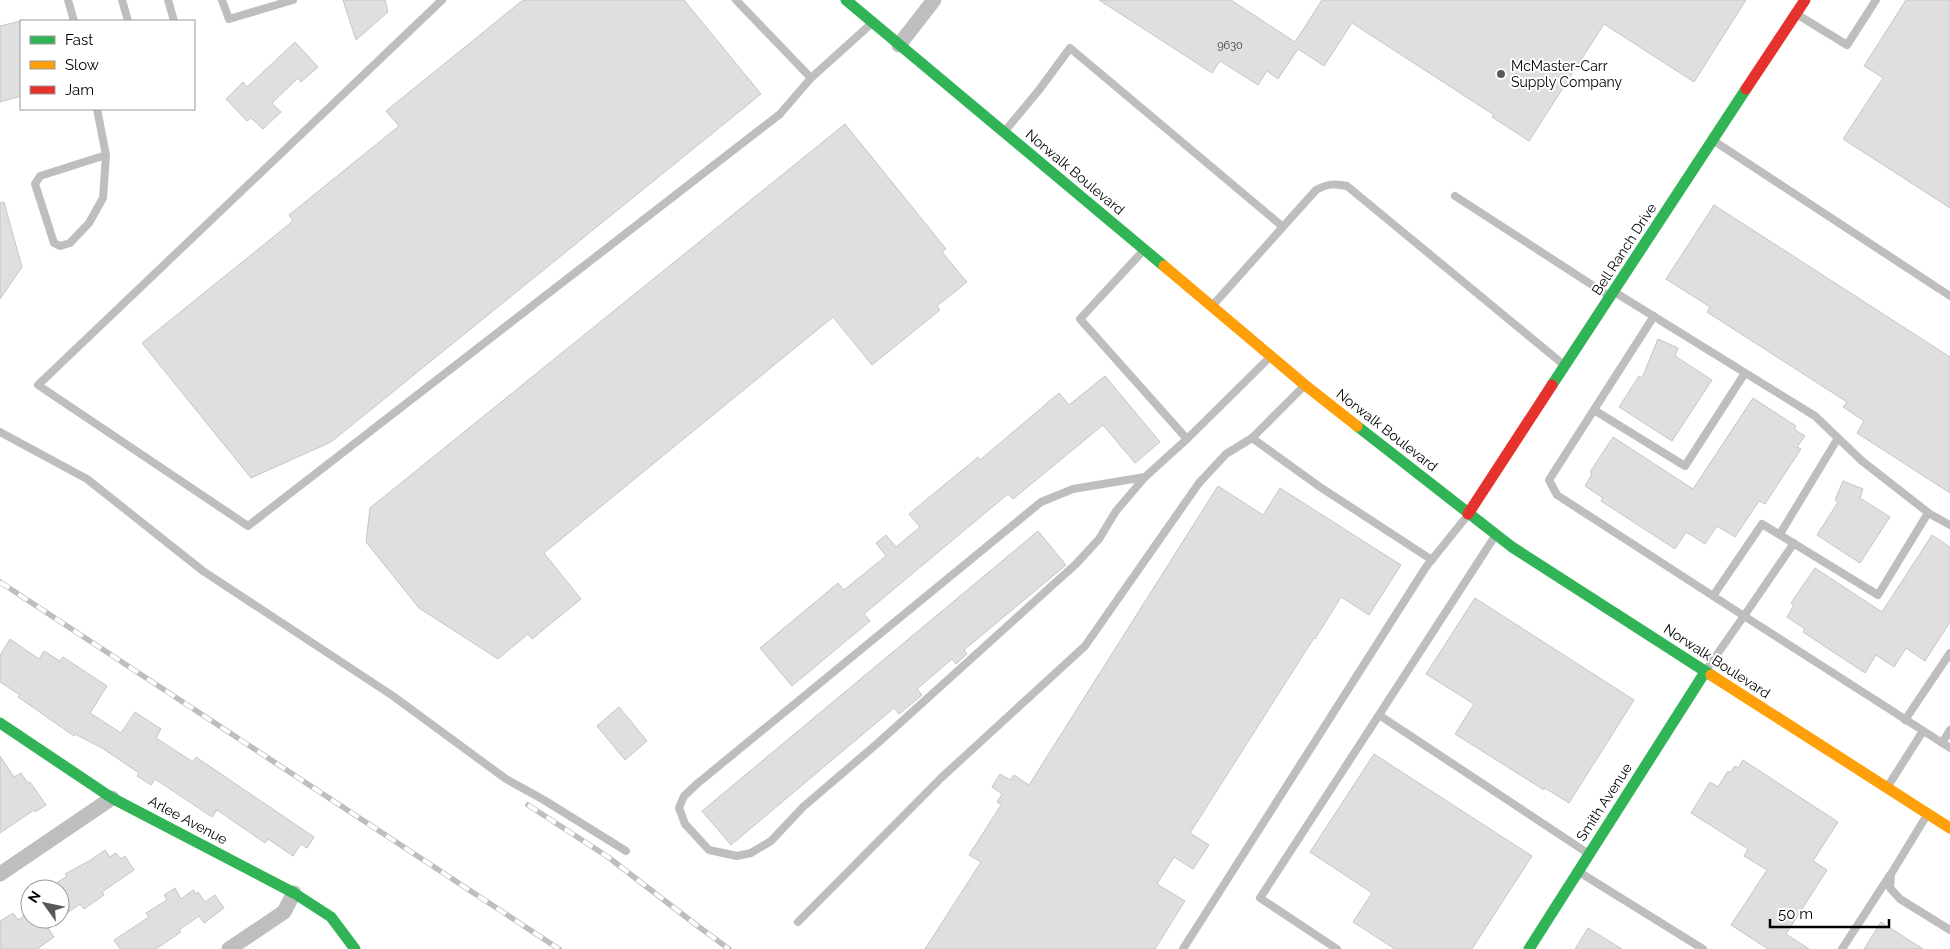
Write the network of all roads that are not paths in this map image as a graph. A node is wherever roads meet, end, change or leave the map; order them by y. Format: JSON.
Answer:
{"nodes":[{"id":1,"x":68,"y":0,"type":"edge"},
{"id":2,"x":122,"y":0,"type":"edge"},
{"id":3,"x":168,"y":0,"type":"edge"},
{"id":4,"x":222,"y":0,"type":"edge"},
{"id":5,"x":293,"y":0,"type":"edge"},
{"id":6,"x":442,"y":0,"type":"edge"},
{"id":7,"x":736,"y":0,"type":"edge"},
{"id":8,"x":846,"y":0,"type":"edge"},
{"id":9,"x":934,"y":0,"type":"edge"},
{"id":10,"x":1805,"y":0,"type":"edge"},
{"id":11,"x":1876,"y":0,"type":"edge"},
{"id":12,"x":1796,"y":14,"type":"junction"},
{"id":13,"x":74,"y":20,"type":"edge"},
{"id":14,"x":128,"y":20,"type":"edge"},
{"id":15,"x":174,"y":20,"type":"edge"},
{"id":16,"x":873,"y":23,"type":"junction"},
{"id":17,"x":899,"y":45,"type":"junction"},
{"id":18,"x":811,"y":78,"type":"junction"},
{"id":19,"x":97,"y":110,"type":"edge"},
{"id":20,"x":1004,"y":133,"type":"junction"},
{"id":21,"x":1713,"y":140,"type":"junction"},
{"id":22,"x":106,"y":155,"type":"junction"},
{"id":23,"x":1455,"y":196,"type":"dead end"},
{"id":24,"x":1282,"y":226,"type":"junction"},
{"id":25,"x":1144,"y":250,"type":"junction"},
{"id":26,"x":1612,"y":294,"type":"junction"},
{"id":27,"x":1950,"y":296,"type":"edge"},
{"id":28,"x":1211,"y":306,"type":"junction"},
{"id":29,"x":1654,"y":316,"type":"junction"},
{"id":30,"x":1271,"y":356,"type":"junction"},
{"id":31,"x":1565,"y":366,"type":"junction"},
{"id":32,"x":1745,"y":373,"type":"junction"},
{"id":33,"x":1306,"y":385,"type":"junction"},
{"id":34,"x":1594,"y":410,"type":"junction"},
{"id":35,"x":0,"y":432,"type":"edge"},
{"id":36,"x":1252,"y":438,"type":"junction"},
{"id":37,"x":1838,"y":438,"type":"junction"},
{"id":38,"x":1188,"y":439,"type":"junction"},
{"id":39,"x":1145,"y":477,"type":"junction"},
{"id":40,"x":1928,"y":513,"type":"junction"},
{"id":41,"x":1468,"y":514,"type":"junction"},
{"id":42,"x":1950,"y":525,"type":"edge"},
{"id":43,"x":1496,"y":534,"type":"junction"},
{"id":44,"x":1780,"y":534,"type":"junction"},
{"id":45,"x":1794,"y":543,"type":"junction"},
{"id":46,"x":1432,"y":560,"type":"junction"},
{"id":47,"x":1713,"y":596,"type":"junction"},
{"id":48,"x":1744,"y":616,"type":"junction"},
{"id":49,"x":1950,"y":653,"type":"edge"},
{"id":50,"x":1705,"y":672,"type":"junction"},
{"id":51,"x":1379,"y":715,"type":"junction"},
{"id":52,"x":1905,"y":720,"type":"junction"},
{"id":53,"x":0,"y":723,"type":"edge"},
{"id":54,"x":1950,"y":730,"type":"edge"},
{"id":55,"x":1923,"y":731,"type":"junction"},
{"id":56,"x":1942,"y":743,"type":"junction"},
{"id":57,"x":1950,"y":748,"type":"edge"},
{"id":58,"x":1887,"y":788,"type":"junction"},
{"id":59,"x":112,"y":798,"type":"junction"},
{"id":60,"x":1928,"y":814,"type":"junction"},
{"id":61,"x":1950,"y":828,"type":"edge"},
{"id":62,"x":626,"y":851,"type":"dead end"},
{"id":63,"x":1589,"y":854,"type":"junction"},
{"id":64,"x":1578,"y":871,"type":"junction"},
{"id":65,"x":0,"y":874,"type":"edge"},
{"id":66,"x":1891,"y":874,"type":"junction"},
{"id":67,"x":294,"y":893,"type":"junction"},
{"id":68,"x":798,"y":922,"type":"dead end"},
{"id":69,"x":1950,"y":930,"type":"edge"},
{"id":70,"x":229,"y":949,"type":"edge"},
{"id":71,"x":356,"y":949,"type":"edge"},
{"id":72,"x":1183,"y":949,"type":"edge"},
{"id":73,"x":1338,"y":949,"type":"edge"},
{"id":74,"x":1529,"y":949,"type":"edge"},
{"id":75,"x":1703,"y":949,"type":"edge"},
{"id":76,"x":1842,"y":949,"type":"edge"}],
"edges":[{"from":1,"to":13,"type":"lane"},
{"from":2,"to":14,"type":"lane"},
{"from":3,"to":15,"type":"lane"},
{"from":4,"to":5,"type":"lane"},
{"from":6,"to":18,"type":"lane"},
{"from":7,"to":18,"type":"lane"},
{"from":8,"to":16,"type":"main road","name":"Norwalk Boulevard"},
{"from":9,"to":17,"type":"street"},
{"from":10,"to":12,"type":"main road","name":"Bell Ranch Drive"},
{"from":11,"to":12,"type":"lane"},
{"from":12,"to":21,"type":"main road","name":"Bell Ranch Drive"},
{"from":16,"to":17,"type":"main road","name":"Norwalk Boulevard"},
{"from":16,"to":18,"type":"lane"},
{"from":17,"to":20,"type":"main road","name":"Norwalk Boulevard"},
{"from":19,"to":22,"type":"lane"},
{"from":20,"to":24,"type":"lane"},
{"from":20,"to":25,"type":"main road","name":"Norwalk Boulevard"},
{"from":21,"to":26,"type":"main road","name":"Bell Ranch Drive"},
{"from":21,"to":27,"type":"lane"},
{"from":22,"to":22,"type":"lane"},
{"from":23,"to":26,"type":"lane"},
{"from":24,"to":28,"type":"lane"},
{"from":24,"to":31,"type":"lane"},
{"from":25,"to":28,"type":"main road","name":"Norwalk Boulevard"},
{"from":25,"to":38,"type":"lane"},
{"from":26,"to":29,"type":"lane"},
{"from":26,"to":31,"type":"main road","name":"Bell Ranch Drive"},
{"from":28,"to":30,"type":"main road","name":"Norwalk Boulevard"},
{"from":29,"to":32,"type":"lane"},
{"from":29,"to":34,"type":"lane"},
{"from":30,"to":33,"type":"main road","name":"Norwalk Boulevard"},
{"from":30,"to":38,"type":"lane"},
{"from":31,"to":41,"type":"main road","name":"Bell Ranch Drive"},
{"from":32,"to":34,"type":"lane"},
{"from":32,"to":37,"type":"lane"},
{"from":33,"to":36,"type":"lane"},
{"from":33,"to":41,"type":"main road","name":"Norwalk Boulevard"},
{"from":34,"to":47,"type":"lane"},
{"from":35,"to":62,"type":"lane"},
{"from":36,"to":46,"type":"lane"},
{"from":36,"to":68,"type":"lane"},
{"from":37,"to":40,"type":"lane"},
{"from":37,"to":44,"type":"lane"},
{"from":38,"to":39,"type":"lane"},
{"from":39,"to":39,"type":"lane"},
{"from":40,"to":42,"type":"lane"},
{"from":40,"to":45,"type":"lane"},
{"from":41,"to":43,"type":"main road","name":"Norwalk Boulevard"},
{"from":41,"to":46,"type":"lane"},
{"from":43,"to":50,"type":"main road","name":"Norwalk Boulevard"},
{"from":43,"to":51,"type":"lane"},
{"from":44,"to":45,"type":"lane"},
{"from":44,"to":47,"type":"lane"},
{"from":45,"to":48,"type":"lane"},
{"from":46,"to":72,"type":"lane"},
{"from":47,"to":48,"type":"lane"},
{"from":48,"to":50,"type":"lane"},
{"from":48,"to":52,"type":"lane"},
{"from":49,"to":52,"type":"lane"},
{"from":50,"to":58,"type":"main road","name":"Norwalk Boulevard"},
{"from":50,"to":63,"type":"main road","name":"Smith Avenue"},
{"from":51,"to":63,"type":"lane"},
{"from":51,"to":73,"type":"lane"},
{"from":52,"to":55,"type":"lane"},
{"from":53,"to":59,"type":"main road","name":"Arlee Avenue"},
{"from":54,"to":56,"type":"lane"},
{"from":55,"to":56,"type":"lane"},
{"from":55,"to":58,"type":"lane"},
{"from":56,"to":57,"type":"lane"},
{"from":58,"to":60,"type":"main road","name":"Norwalk Boulevard"},
{"from":59,"to":65,"type":"street"},
{"from":59,"to":67,"type":"main road","name":"Arlee Avenue"},
{"from":60,"to":61,"type":"main road","name":"Norwalk Boulevard"},
{"from":60,"to":66,"type":"lane"},
{"from":63,"to":64,"type":"main road","name":"Smith Avenue"},
{"from":64,"to":74,"type":"main road","name":"Smith Avenue"},
{"from":64,"to":75,"type":"lane"},
{"from":66,"to":69,"type":"lane"},
{"from":66,"to":76,"type":"lane"},
{"from":67,"to":70,"type":"street"},
{"from":67,"to":71,"type":"main road","name":"Arlee Avenue"}]}
